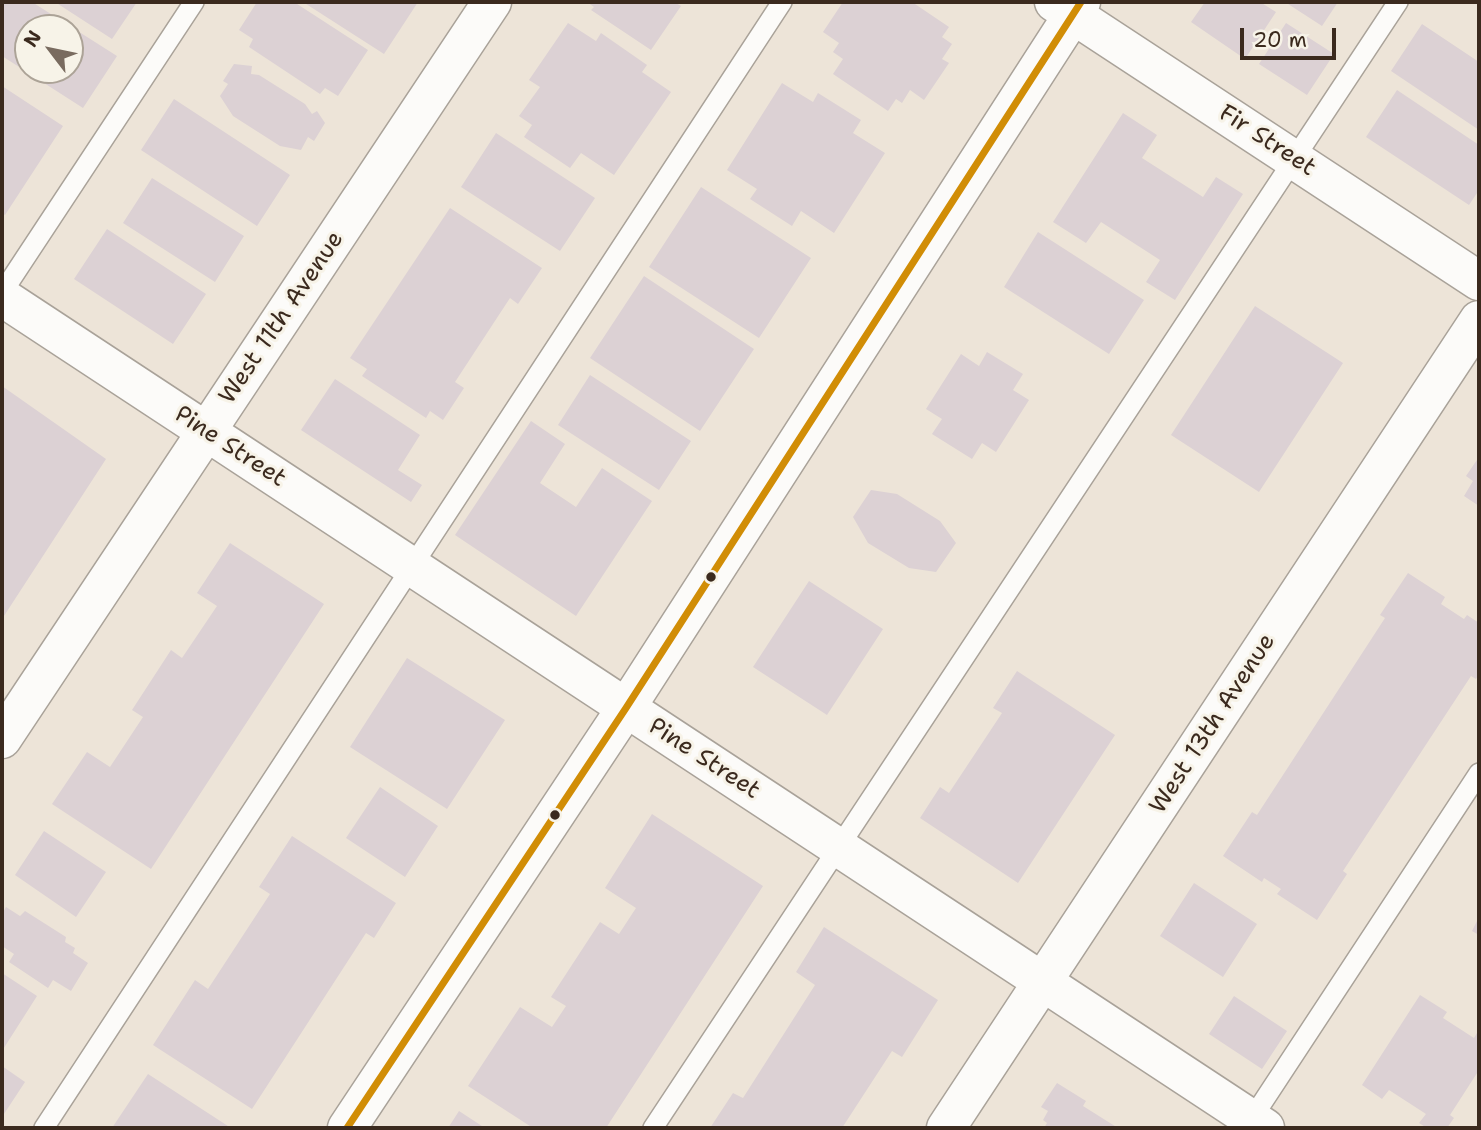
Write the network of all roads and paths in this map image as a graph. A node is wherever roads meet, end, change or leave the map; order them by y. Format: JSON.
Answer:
{"nodes":[{"id":1,"x":194,"y":2,"type":"edge"},
{"id":2,"x":492,"y":2,"type":"edge"},
{"id":3,"x":782,"y":2,"type":"edge"},
{"id":4,"x":1398,"y":2,"type":"edge"},
{"id":5,"x":1069,"y":6,"type":"edge"},
{"id":6,"x":1294,"y":159,"type":"junction"},
{"id":7,"x":1479,"y":281,"type":"edge"},
{"id":8,"x":2,"y":295,"type":"edge"},
{"id":9,"x":1479,"y":320,"type":"edge"},
{"id":10,"x":206,"y":432,"type":"junction"},
{"id":11,"x":412,"y":567,"type":"junction"},
{"id":12,"x":626,"y":708,"type":"junction"},
{"id":13,"x":2,"y":739,"type":"edge"},
{"id":14,"x":1479,"y":773,"type":"edge"},
{"id":15,"x":838,"y":848,"type":"junction"},
{"id":16,"x":1042,"y":982,"type":"junction"},
{"id":17,"x":1254,"y":1125,"type":"edge"},
{"id":18,"x":44,"y":1128,"type":"edge"},
{"id":19,"x":347,"y":1128,"type":"edge"},
{"id":20,"x":653,"y":1128,"type":"edge"},
{"id":21,"x":946,"y":1128,"type":"edge"}],
"edges":[{"from":1,"to":8,"type":"lane"},
{"from":2,"to":10,"type":"street","name":"West 11th Avenue"},
{"from":3,"to":11,"type":"lane"},
{"from":4,"to":6,"type":"lane"},
{"from":5,"to":6,"type":"street","name":"Fir Street"},
{"from":5,"to":12,"type":"street"},
{"from":6,"to":7,"type":"street","name":"Fir Street"},
{"from":6,"to":15,"type":"lane"},
{"from":8,"to":10,"type":"street","name":"Pine Street"},
{"from":9,"to":16,"type":"street","name":"West 13th Avenue"},
{"from":10,"to":11,"type":"street","name":"Pine Street"},
{"from":10,"to":13,"type":"street","name":"West 11th Avenue"},
{"from":11,"to":12,"type":"street","name":"Pine Street"},
{"from":11,"to":18,"type":"lane"},
{"from":12,"to":15,"type":"street","name":"Pine Street"},
{"from":12,"to":19,"type":"street"},
{"from":14,"to":17,"type":"lane"},
{"from":15,"to":16,"type":"street","name":"Pine Street"},
{"from":15,"to":20,"type":"lane"},
{"from":16,"to":17,"type":"street","name":"Pine Street"},
{"from":16,"to":21,"type":"street","name":"West 13th Avenue"}]}
